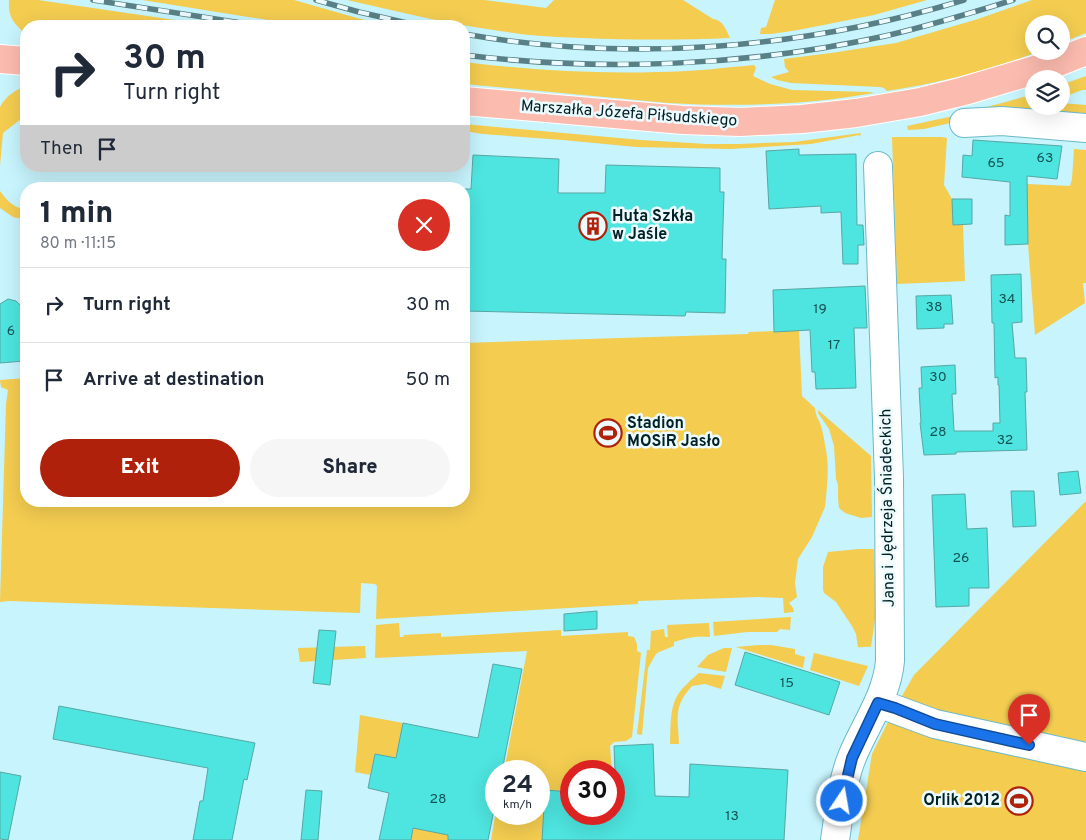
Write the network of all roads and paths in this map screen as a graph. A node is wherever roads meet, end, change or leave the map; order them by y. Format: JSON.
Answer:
{"nodes":[{"id":1,"x":1086,"y":50,"type":"edge"},
{"id":2,"x":0,"y":60,"type":"edge"},
{"id":3,"x":20,"y":61,"type":"edge"},
{"id":4,"x":470,"y":102,"type":"edge"},
{"id":5,"x":964,"y":123,"type":"dead end"},
{"id":6,"x":1086,"y":128,"type":"edge"},
{"id":7,"x":878,"y":166,"type":"dead end"},
{"id":8,"x":878,"y":703,"type":"junction"},
{"id":9,"x":1086,"y":757,"type":"edge"},
{"id":10,"x":835,"y":840,"type":"edge"}],
"edges":[{"from":1,"to":4,"type":"main road","name":"Marszałka Józefa Piłsudskiego"},
{"from":2,"to":3,"type":"main road"},
{"from":5,"to":6,"type":"street"},
{"from":7,"to":8,"type":"street","name":"Jana i Jędrzeja Śniadeckich"},
{"from":8,"to":9,"type":"street"},
{"from":8,"to":10,"type":"street","name":"Jana i Jędrzeja Śniadeckich"}]}
